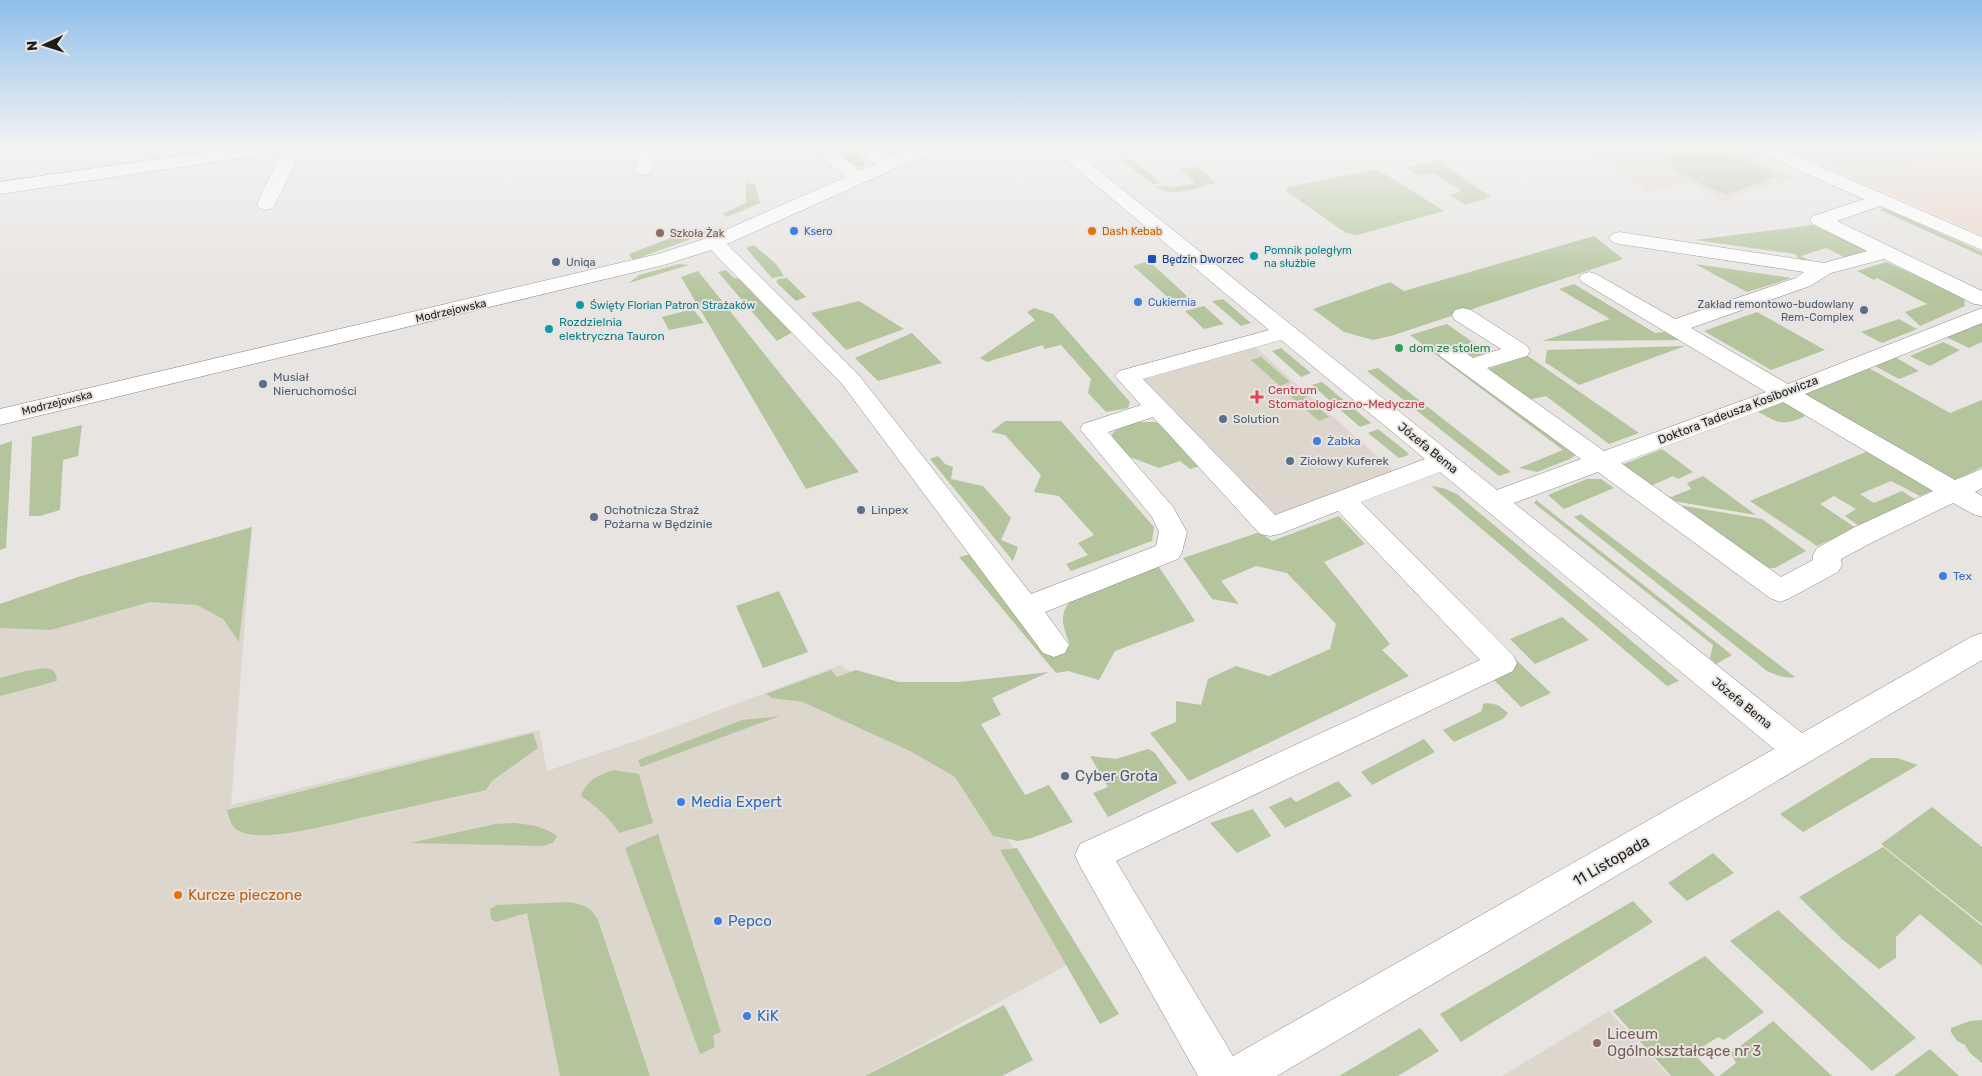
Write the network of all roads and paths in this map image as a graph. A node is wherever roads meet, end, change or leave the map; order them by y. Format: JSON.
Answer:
{"nodes":[{"id":1,"x":270,"y":195,"type":"edge"},
{"id":2,"x":819,"y":195,"type":"edge"},
{"id":3,"x":1118,"y":195,"type":"edge"},
{"id":4,"x":1870,"y":195,"type":"edge"},
{"id":5,"x":1881,"y":200,"type":"junction"},
{"id":6,"x":266,"y":204,"type":"dead end"},
{"id":7,"x":1619,"y":238,"type":"dead end"},
{"id":8,"x":714,"y":242,"type":"junction"},
{"id":9,"x":1982,"y":244,"type":"edge"},
{"id":10,"x":1886,"y":252,"type":"junction"},
{"id":11,"x":1824,"y":269,"type":"junction"},
{"id":12,"x":1588,"y":278,"type":"dead end"},
{"id":13,"x":1982,"y":299,"type":"edge"},
{"id":14,"x":1463,"y":315,"type":"dead end"},
{"id":15,"x":1982,"y":315,"type":"edge"},
{"id":16,"x":1674,"y":328,"type":"junction"},
{"id":17,"x":1286,"y":332,"type":"junction"},
{"id":18,"x":1448,"y":351,"type":"dead end"},
{"id":19,"x":1468,"y":367,"type":"junction"},
{"id":20,"x":1786,"y":393,"type":"junction"},
{"id":21,"x":1157,"y":408,"type":"junction"},
{"id":22,"x":0,"y":418,"type":"edge"},
{"id":23,"x":1444,"y":461,"type":"junction"},
{"id":24,"x":1599,"y":462,"type":"junction"},
{"id":25,"x":1982,"y":478,"type":"edge"},
{"id":26,"x":1953,"y":491,"type":"junction"},
{"id":27,"x":1343,"y":500,"type":"junction"},
{"id":28,"x":1494,"y":501,"type":"junction"},
{"id":29,"x":1982,"y":508,"type":"edge"},
{"id":30,"x":1025,"y":608,"type":"junction"},
{"id":31,"x":1054,"y":645,"type":"dead end"},
{"id":32,"x":1982,"y":645,"type":"edge"},
{"id":33,"x":1800,"y":750,"type":"junction"},
{"id":34,"x":1221,"y":1076,"type":"edge"},
{"id":35,"x":1238,"y":1076,"type":"edge"}],
"edges":[{"from":1,"to":6,"type":"street"},
{"from":2,"to":8,"type":"street","name":"Modrzejowska"},
{"from":3,"to":17,"type":"street","name":"Józefa Bema"},
{"from":4,"to":5,"type":"street"},
{"from":5,"to":9,"type":"street"},
{"from":5,"to":10,"type":"street"},
{"from":7,"to":11,"type":"street"},
{"from":8,"to":22,"type":"street","name":"Modrzejowska"},
{"from":8,"to":30,"type":"street"},
{"from":10,"to":11,"type":"street"},
{"from":10,"to":13,"type":"street"},
{"from":11,"to":16,"type":"street"},
{"from":12,"to":16,"type":"street"},
{"from":14,"to":19,"type":"street"},
{"from":15,"to":20,"type":"street","name":"Doktora Tadeusza Kosibowicza"},
{"from":16,"to":20,"type":"street"},
{"from":17,"to":21,"type":"street"},
{"from":17,"to":23,"type":"street","name":"Józefa Bema"},
{"from":18,"to":19,"type":"street"},
{"from":19,"to":24,"type":"street"},
{"from":20,"to":24,"type":"street","name":"Doktora Tadeusza Kosibowicza"},
{"from":20,"to":26,"type":"street"},
{"from":21,"to":27,"type":"street"},
{"from":21,"to":30,"type":"street"},
{"from":23,"to":27,"type":"street"},
{"from":23,"to":28,"type":"street","name":"Józefa Bema"},
{"from":24,"to":26,"type":"street"},
{"from":24,"to":28,"type":"street","name":"Doktora Tadeusza Kosibowicza"},
{"from":25,"to":26,"type":"street"},
{"from":26,"to":29,"type":"street"},
{"from":27,"to":34,"type":"street"},
{"from":28,"to":33,"type":"street","name":"Józefa Bema"},
{"from":30,"to":31,"type":"street"},
{"from":32,"to":33,"type":"street","name":"11 Listopada"},
{"from":33,"to":35,"type":"street","name":"11 Listopada"}]}
